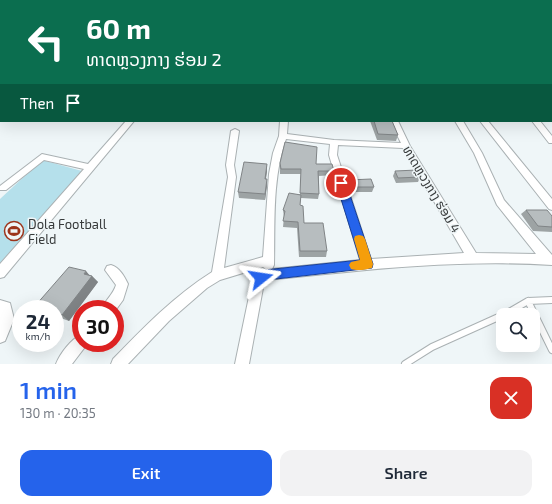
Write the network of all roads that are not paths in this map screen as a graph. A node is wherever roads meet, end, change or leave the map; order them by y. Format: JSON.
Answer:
{"nodes":[{"id":1,"x":129,"y":122,"type":"edge"},
{"id":2,"x":284,"y":122,"type":"edge"},
{"id":3,"x":394,"y":122,"type":"edge"},
{"id":4,"x":460,"y":122,"type":"edge"},
{"id":5,"x":485,"y":122,"type":"edge"},
{"id":6,"x":537,"y":122,"type":"edge"},
{"id":7,"x":235,"y":131,"type":"dead end"},
{"id":8,"x":283,"y":136,"type":"junction"},
{"id":9,"x":552,"y":141,"type":"edge"},
{"id":10,"x":334,"y":142,"type":"junction"},
{"id":11,"x":406,"y":146,"type":"junction"},
{"id":12,"x":91,"y":168,"type":"junction"},
{"id":13,"x":3,"y":188,"type":"dead end"},
{"id":14,"x":552,"y":206,"type":"edge"},
{"id":15,"x":472,"y":257,"type":"junction"},
{"id":16,"x":550,"y":260,"type":"edge"},
{"id":17,"x":268,"y":261,"type":"junction"},
{"id":18,"x":367,"y":264,"type":"junction"},
{"id":19,"x":111,"y":270,"type":"dead end"},
{"id":20,"x":0,"y":274,"type":"edge"},
{"id":21,"x":217,"y":275,"type":"junction"},
{"id":22,"x":268,"y":275,"type":"junction"},
{"id":23,"x":116,"y":300,"type":"edge"},
{"id":24,"x":552,"y":300,"type":"edge"},
{"id":25,"x":528,"y":301,"type":"junction"},
{"id":26,"x":0,"y":306,"type":"edge"},
{"id":27,"x":516,"y":308,"type":"edge"},
{"id":28,"x":496,"y":318,"type":"edge"},
{"id":29,"x":0,"y":336,"type":"edge"},
{"id":30,"x":552,"y":350,"type":"edge"},
{"id":31,"x":73,"y":352,"type":"edge"},
{"id":32,"x":63,"y":364,"type":"edge"},
{"id":33,"x":118,"y":364,"type":"edge"},
{"id":34,"x":242,"y":364,"type":"edge"},
{"id":35,"x":404,"y":364,"type":"edge"}],
"edges":[{"from":1,"to":12,"type":"street"},
{"from":2,"to":8,"type":"street"},
{"from":3,"to":11,"type":"street","name":"ທາດຫຼວງກາງ ຮ່ອມ 4"},
{"from":4,"to":16,"type":"street"},
{"from":5,"to":14,"type":"street"},
{"from":6,"to":9,"type":"street"},
{"from":7,"to":21,"type":"street"},
{"from":8,"to":10,"type":"street"},
{"from":8,"to":17,"type":"street"},
{"from":10,"to":11,"type":"street"},
{"from":10,"to":18,"type":"street"},
{"from":11,"to":15,"type":"street","name":"ທາດຫຼວງກາງ ຮ່ອມ 4"},
{"from":12,"to":13,"type":"street"},
{"from":12,"to":20,"type":"street"},
{"from":15,"to":16,"type":"street"},
{"from":15,"to":18,"type":"street"},
{"from":17,"to":21,"type":"street"},
{"from":17,"to":22,"type":"street"},
{"from":18,"to":22,"type":"street"},
{"from":19,"to":23,"type":"street"},
{"from":21,"to":33,"type":"street"},
{"from":22,"to":34,"type":"street"},
{"from":24,"to":25,"type":"lane"},
{"from":25,"to":27,"type":"lane"},
{"from":25,"to":30,"type":"lane"},
{"from":26,"to":29,"type":"street"},
{"from":28,"to":35,"type":"lane"},
{"from":31,"to":32,"type":"street"}]}
